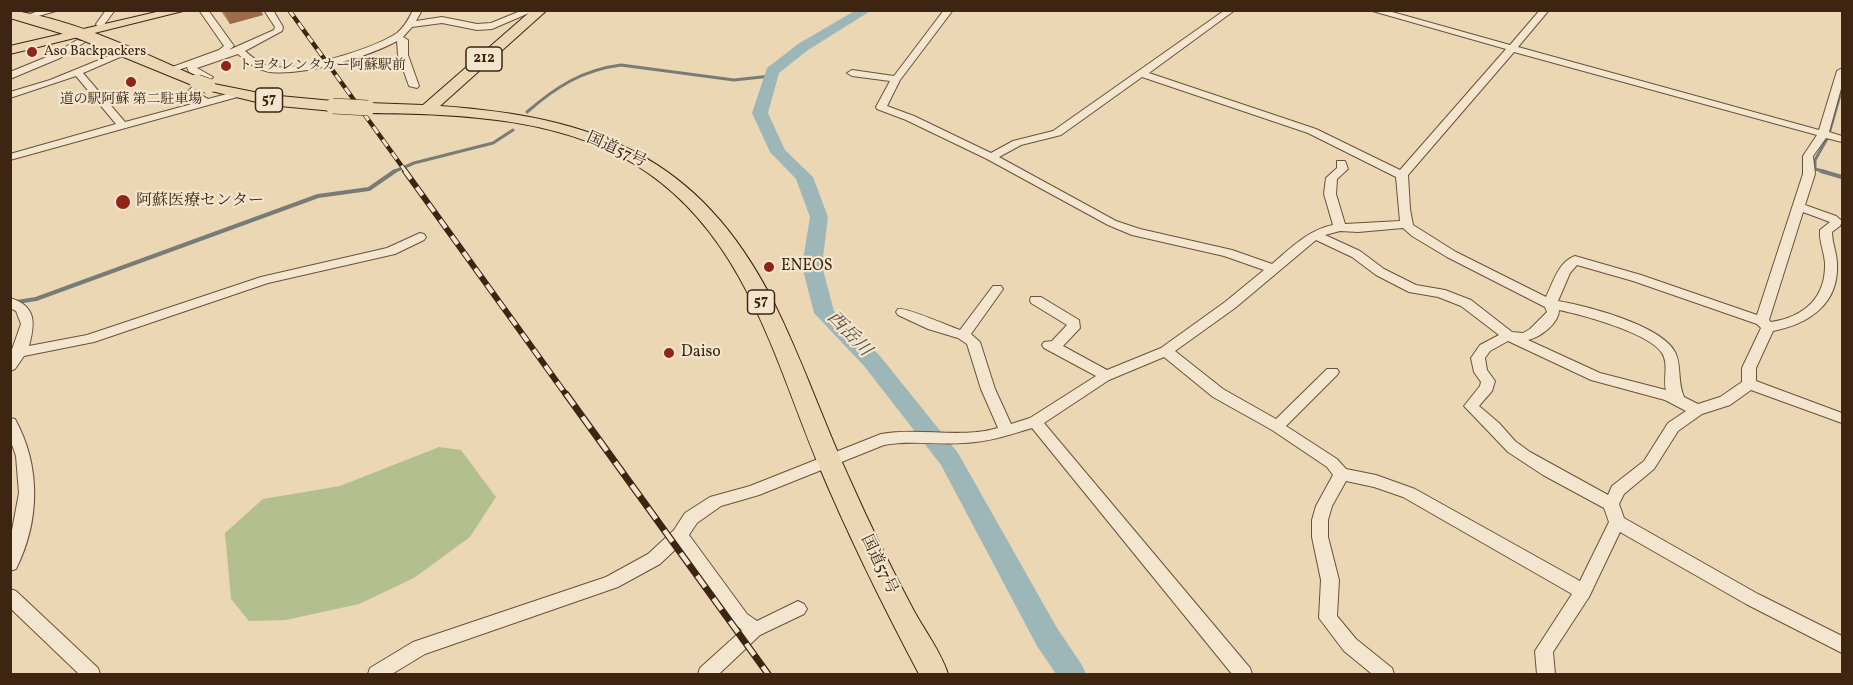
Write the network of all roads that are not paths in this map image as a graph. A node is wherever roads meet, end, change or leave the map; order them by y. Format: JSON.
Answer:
{"nodes":[{"id":1,"x":55,"y":10,"type":"edge"},
{"id":2,"x":111,"y":10,"type":"edge"},
{"id":3,"x":182,"y":10,"type":"edge"},
{"id":4,"x":203,"y":10,"type":"edge"},
{"id":5,"x":268,"y":10,"type":"edge"},
{"id":6,"x":418,"y":10,"type":"edge"},
{"id":7,"x":532,"y":10,"type":"edge"},
{"id":8,"x":541,"y":10,"type":"edge"},
{"id":9,"x":949,"y":10,"type":"edge"},
{"id":10,"x":1231,"y":10,"type":"edge"},
{"id":11,"x":1373,"y":10,"type":"edge"},
{"id":12,"x":1545,"y":10,"type":"edge"},
{"id":13,"x":16,"y":16,"type":"edge"},
{"id":14,"x":100,"y":24,"type":"dead end"},
{"id":15,"x":409,"y":25,"type":"junction"},
{"id":16,"x":396,"y":37,"type":"junction"},
{"id":17,"x":82,"y":38,"type":"junction"},
{"id":18,"x":1513,"y":48,"type":"junction"},
{"id":19,"x":10,"y":50,"type":"edge"},
{"id":20,"x":239,"y":50,"type":"junction"},
{"id":21,"x":129,"y":51,"type":"junction"},
{"id":22,"x":169,"y":70,"type":"junction"},
{"id":23,"x":1842,"y":71,"type":"edge"},
{"id":24,"x":78,"y":73,"type":"junction"},
{"id":25,"x":852,"y":73,"type":"dead end"},
{"id":26,"x":1143,"y":74,"type":"junction"},
{"id":27,"x":10,"y":76,"type":"edge"},
{"id":28,"x":896,"y":79,"type":"junction"},
{"id":29,"x":414,"y":86,"type":"dead end"},
{"id":30,"x":238,"y":94,"type":"junction"},
{"id":31,"x":10,"y":95,"type":"edge"},
{"id":32,"x":427,"y":109,"type":"junction"},
{"id":33,"x":162,"y":116,"type":"junction"},
{"id":34,"x":124,"y":127,"type":"junction"},
{"id":35,"x":1823,"y":134,"type":"junction"},
{"id":36,"x":1842,"y":139,"type":"edge"},
{"id":37,"x":10,"y":157,"type":"edge"},
{"id":38,"x":990,"y":157,"type":"junction"},
{"id":39,"x":1341,"y":163,"type":"dead end"},
{"id":40,"x":1402,"y":175,"type":"junction"},
{"id":41,"x":1799,"y":207,"type":"junction"},
{"id":42,"x":1407,"y":224,"type":"junction"},
{"id":43,"x":1340,"y":227,"type":"junction"},
{"id":44,"x":1316,"y":236,"type":"junction"},
{"id":45,"x":420,"y":237,"type":"dead end"},
{"id":46,"x":1274,"y":269,"type":"junction"},
{"id":47,"x":998,"y":289,"type":"dead end"},
{"id":48,"x":1036,"y":300,"type":"dead end"},
{"id":49,"x":10,"y":302,"type":"edge"},
{"id":50,"x":1550,"y":304,"type":"junction"},
{"id":51,"x":903,"y":312,"type":"dead end"},
{"id":52,"x":1765,"y":324,"type":"junction"},
{"id":53,"x":963,"y":335,"type":"junction"},
{"id":54,"x":1508,"y":336,"type":"junction"},
{"id":55,"x":1166,"y":351,"type":"junction"},
{"id":56,"x":20,"y":352,"type":"junction"},
{"id":57,"x":10,"y":366,"type":"edge"},
{"id":58,"x":1332,"y":372,"type":"dead end"},
{"id":59,"x":1104,"y":377,"type":"junction"},
{"id":60,"x":1749,"y":384,"type":"junction"},
{"id":61,"x":1677,"y":399,"type":"junction"},
{"id":62,"x":1697,"y":410,"type":"junction"},
{"id":63,"x":1842,"y":418,"type":"edge"},
{"id":64,"x":1035,"y":422,"type":"junction"},
{"id":65,"x":10,"y":423,"type":"edge"},
{"id":66,"x":1277,"y":426,"type":"junction"},
{"id":67,"x":1007,"y":432,"type":"junction"},
{"id":68,"x":829,"y":462,"type":"junction"},
{"id":69,"x":1341,"y":474,"type":"junction"},
{"id":70,"x":1611,"y":504,"type":"junction"},
{"id":71,"x":1617,"y":522,"type":"junction"},
{"id":72,"x":680,"y":535,"type":"junction"},
{"id":73,"x":10,"y":564,"type":"edge"},
{"id":74,"x":1583,"y":592,"type":"junction"},
{"id":75,"x":10,"y":596,"type":"edge"},
{"id":76,"x":798,"y":609,"type":"dead end"},
{"id":77,"x":755,"y":629,"type":"junction"},
{"id":78,"x":1842,"y":645,"type":"edge"},
{"id":79,"x":91,"y":675,"type":"edge"},
{"id":80,"x":377,"y":675,"type":"edge"},
{"id":81,"x":707,"y":675,"type":"edge"},
{"id":82,"x":934,"y":675,"type":"edge"},
{"id":83,"x":1243,"y":675,"type":"edge"},
{"id":84,"x":1385,"y":675,"type":"edge"},
{"id":85,"x":1546,"y":675,"type":"edge"}],
"edges":[{"from":1,"to":13,"type":"street"},
{"from":2,"to":14,"type":"street"},
{"from":3,"to":17,"type":"main road"},
{"from":4,"to":22,"type":"street"},
{"from":5,"to":20,"type":"street"},
{"from":6,"to":15,"type":"street"},
{"from":7,"to":15,"type":"street"},
{"from":8,"to":32,"type":"highway","number":"212"},
{"from":9,"to":28,"type":"street"},
{"from":10,"to":26,"type":"street"},
{"from":11,"to":18,"type":"street"},
{"from":12,"to":18,"type":"street"},
{"from":13,"to":17,"type":"highway","name":"国道57号","number":"57"},
{"from":15,"to":16,"type":"street"},
{"from":16,"to":20,"type":"street"},
{"from":16,"to":29,"type":"street"},
{"from":17,"to":19,"type":"main road"},
{"from":17,"to":21,"type":"highway","name":"国道57号","number":"57"},
{"from":17,"to":27,"type":"street"},
{"from":18,"to":35,"type":"street"},
{"from":18,"to":40,"type":"street"},
{"from":20,"to":33,"type":"street"},
{"from":21,"to":22,"type":"highway","name":"国道57号","number":"57"},
{"from":21,"to":24,"type":"street"},
{"from":22,"to":30,"type":"highway","name":"国道57号","number":"57"},
{"from":23,"to":35,"type":"street"},
{"from":24,"to":31,"type":"street"},
{"from":24,"to":34,"type":"street"},
{"from":25,"to":28,"type":"street"},
{"from":26,"to":38,"type":"street"},
{"from":26,"to":40,"type":"street"},
{"from":28,"to":38,"type":"street"},
{"from":30,"to":32,"type":"highway","name":"国道57号","number":"57","bridge":true},
{"from":30,"to":33,"type":"street"},
{"from":32,"to":68,"type":"highway","name":"国道57号","number":"57"},
{"from":33,"to":34,"type":"street"},
{"from":34,"to":37,"type":"street"},
{"from":35,"to":36,"type":"street"},
{"from":35,"to":41,"type":"street"},
{"from":38,"to":46,"type":"street"},
{"from":39,"to":43,"type":"street"},
{"from":40,"to":42,"type":"street"},
{"from":41,"to":52,"type":"street"},
{"from":41,"to":52,"type":"street"},
{"from":42,"to":43,"type":"street"},
{"from":42,"to":50,"type":"street"},
{"from":43,"to":44,"type":"street"},
{"from":44,"to":46,"type":"street"},
{"from":44,"to":54,"type":"street"},
{"from":45,"to":56,"type":"street"},
{"from":46,"to":55,"type":"street"},
{"from":47,"to":53,"type":"street"},
{"from":48,"to":59,"type":"street"},
{"from":49,"to":56,"type":"street"},
{"from":50,"to":52,"type":"street"},
{"from":50,"to":54,"type":"street"},
{"from":50,"to":61,"type":"street"},
{"from":51,"to":53,"type":"street"},
{"from":52,"to":60,"type":"street"},
{"from":53,"to":67,"type":"street"},
{"from":54,"to":61,"type":"street"},
{"from":54,"to":70,"type":"street"},
{"from":55,"to":59,"type":"street"},
{"from":55,"to":66,"type":"street"},
{"from":56,"to":57,"type":"street"},
{"from":58,"to":66,"type":"street"},
{"from":59,"to":64,"type":"street"},
{"from":60,"to":62,"type":"street"},
{"from":60,"to":63,"type":"street"},
{"from":61,"to":62,"type":"street"},
{"from":62,"to":70,"type":"street"},
{"from":64,"to":67,"type":"street"},
{"from":64,"to":83,"type":"street"},
{"from":65,"to":73,"type":"street"},
{"from":66,"to":69,"type":"street"},
{"from":67,"to":68,"type":"street"},
{"from":68,"to":72,"type":"street"},
{"from":68,"to":82,"type":"highway","name":"国道57号","number":"57"},
{"from":69,"to":74,"type":"street"},
{"from":69,"to":84,"type":"street"},
{"from":70,"to":71,"type":"street"},
{"from":71,"to":74,"type":"street"},
{"from":71,"to":78,"type":"street"},
{"from":72,"to":77,"type":"street"},
{"from":72,"to":80,"type":"street"},
{"from":74,"to":85,"type":"street"},
{"from":75,"to":79,"type":"street"},
{"from":76,"to":77,"type":"street"},
{"from":77,"to":81,"type":"street"}]}
